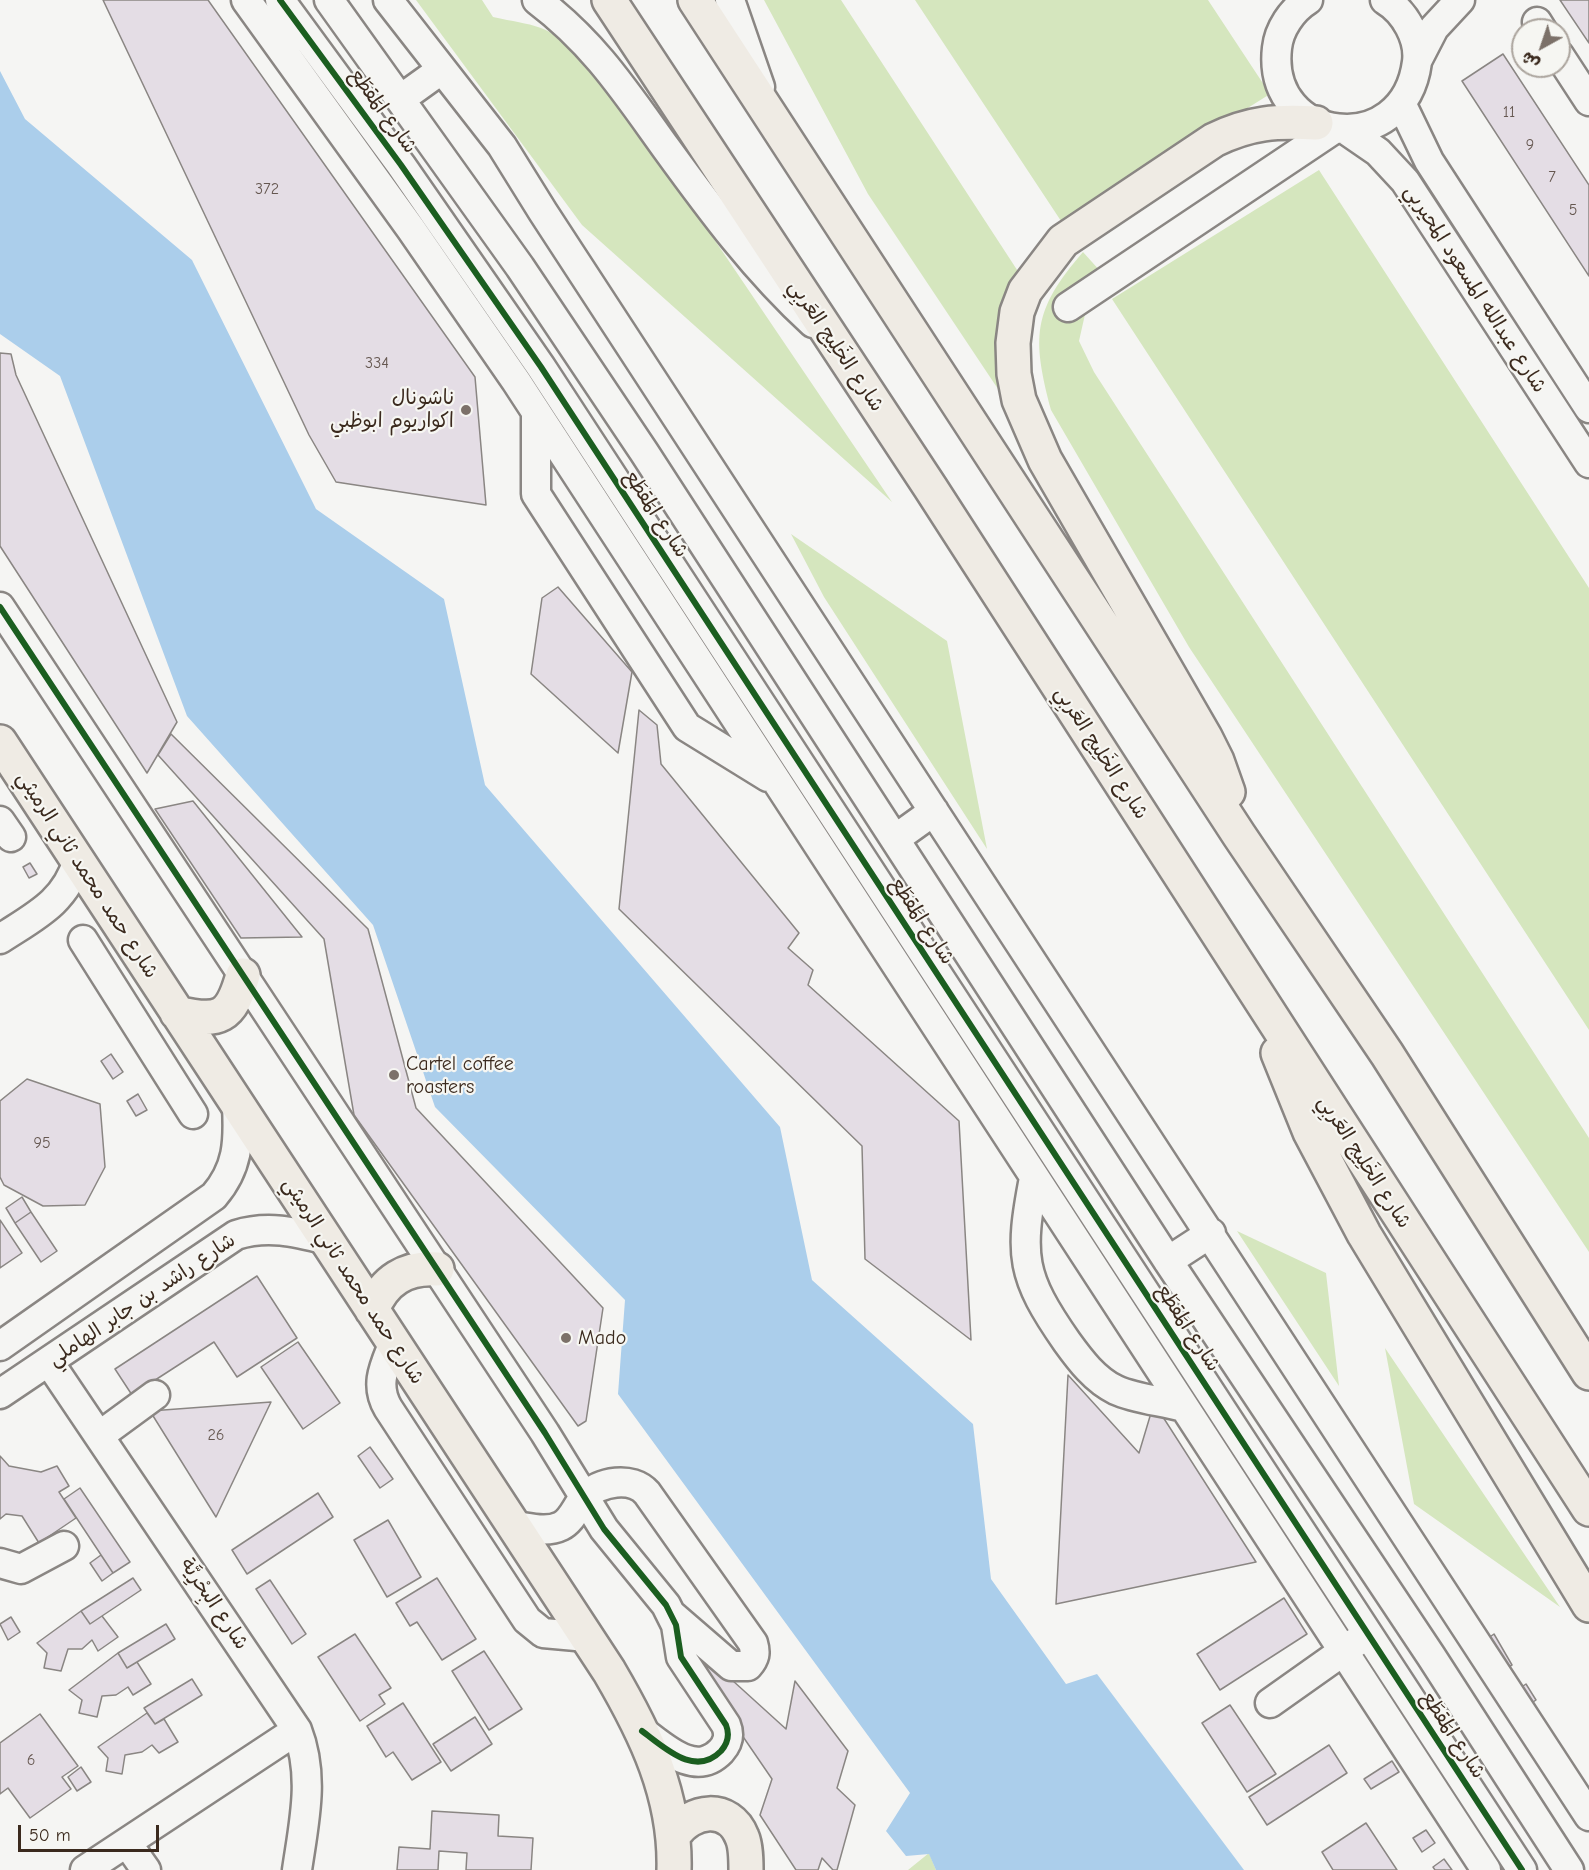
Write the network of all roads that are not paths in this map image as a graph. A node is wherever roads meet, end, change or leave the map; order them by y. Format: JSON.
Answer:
{"nodes":[{"id":1,"x":246,"y":0,"type":"edge"},
{"id":2,"x":280,"y":0,"type":"edge"},
{"id":3,"x":329,"y":0,"type":"edge"},
{"id":4,"x":388,"y":0,"type":"edge"},
{"id":5,"x":537,"y":0,"type":"edge"},
{"id":6,"x":609,"y":0,"type":"edge"},
{"id":7,"x":695,"y":0,"type":"edge"},
{"id":8,"x":730,"y":0,"type":"edge"},
{"id":9,"x":1308,"y":0,"type":"edge"},
{"id":10,"x":1460,"y":0,"type":"edge"},
{"id":11,"x":1389,"y":1,"type":"edge"},
{"id":12,"x":1283,"y":12,"type":"edge"},
{"id":13,"x":1418,"y":59,"type":"junction"},
{"id":14,"x":441,"y":70,"type":"junction"},
{"id":15,"x":1571,"y":72,"type":"edge"},
{"id":16,"x":1588,"y":97,"type":"edge"},
{"id":17,"x":402,"y":99,"type":"junction"},
{"id":18,"x":1402,"y":105,"type":"junction"},
{"id":19,"x":768,"y":112,"type":"junction"},
{"id":20,"x":1332,"y":128,"type":"junction"},
{"id":21,"x":1068,"y":307,"type":"dead end"},
{"id":22,"x":832,"y":341,"type":"junction"},
{"id":23,"x":1589,"y":408,"type":"edge"},
{"id":24,"x":536,"y":413,"type":"junction"},
{"id":25,"x":585,"y":435,"type":"junction"},
{"id":26,"x":644,"y":452,"type":"junction"},
{"id":27,"x":1589,"y":463,"type":"edge"},
{"id":28,"x":744,"y":519,"type":"junction"},
{"id":29,"x":703,"y":544,"type":"junction"},
{"id":30,"x":0,"y":607,"type":"edge"},
{"id":31,"x":0,"y":742,"type":"edge"},
{"id":32,"x":775,"y":781,"type":"junction"},
{"id":33,"x":934,"y":810,"type":"junction"},
{"id":34,"x":1239,"y":835,"type":"junction"},
{"id":35,"x":895,"y":839,"type":"junction"},
{"id":36,"x":78,"y":860,"type":"junction"},
{"id":37,"x":104,"y":901,"type":"junction"},
{"id":38,"x":52,"y":904,"type":"junction"},
{"id":39,"x":942,"y":913,"type":"junction"},
{"id":40,"x":0,"y":939,"type":"edge"},
{"id":41,"x":83,"y":940,"type":"dead end"},
{"id":42,"x":934,"y":971,"type":"junction"},
{"id":43,"x":243,"y":975,"type":"junction"},
{"id":44,"x":913,"y":992,"type":"junction"},
{"id":45,"x":1266,"y":1011,"type":"junction"},
{"id":46,"x":190,"y":1032,"type":"junction"},
{"id":47,"x":162,"y":1064,"type":"junction"},
{"id":48,"x":237,"y":1106,"type":"junction"},
{"id":49,"x":194,"y":1114,"type":"dead end"},
{"id":50,"x":1034,"y":1178,"type":"junction"},
{"id":51,"x":1211,"y":1233,"type":"junction"},
{"id":52,"x":327,"y":1240,"type":"junction"},
{"id":53,"x":1168,"y":1261,"type":"junction"},
{"id":54,"x":437,"y":1269,"type":"junction"},
{"id":55,"x":372,"y":1310,"type":"junction"},
{"id":56,"x":394,"y":1342,"type":"junction"},
{"id":57,"x":0,"y":1346,"type":"edge"},
{"id":58,"x":49,"y":1362,"type":"junction"},
{"id":59,"x":1589,"y":1373,"type":"edge"},
{"id":60,"x":0,"y":1394,"type":"edge"},
{"id":61,"x":154,"y":1395,"type":"dead end"},
{"id":62,"x":1183,"y":1407,"type":"junction"},
{"id":63,"x":1232,"y":1426,"type":"junction"},
{"id":64,"x":1283,"y":1434,"type":"junction"},
{"id":65,"x":99,"y":1436,"type":"junction"},
{"id":66,"x":584,"y":1498,"type":"junction"},
{"id":67,"x":1589,"y":1509,"type":"edge"},
{"id":68,"x":515,"y":1526,"type":"junction"},
{"id":69,"x":64,"y":1546,"type":"dead end"},
{"id":70,"x":0,"y":1563,"type":"edge"},
{"id":71,"x":1589,"y":1605,"type":"edge"},
{"id":72,"x":672,"y":1615,"type":"junction"},
{"id":73,"x":1368,"y":1634,"type":"junction"},
{"id":74,"x":1471,"y":1635,"type":"junction"},
{"id":75,"x":587,"y":1637,"type":"junction"},
{"id":76,"x":1343,"y":1651,"type":"junction"},
{"id":77,"x":1431,"y":1656,"type":"junction"},
{"id":78,"x":1270,"y":1703,"type":"dead end"},
{"id":79,"x":297,"y":1730,"type":"junction"},
{"id":80,"x":642,"y":1731,"type":"junction"},
{"id":81,"x":1589,"y":1816,"type":"edge"},
{"id":82,"x":674,"y":1835,"type":"junction"},
{"id":83,"x":127,"y":1842,"type":"junction"},
{"id":84,"x":85,"y":1870,"type":"edge"},
{"id":85,"x":146,"y":1870,"type":"edge"},
{"id":86,"x":297,"y":1870,"type":"edge"},
{"id":87,"x":674,"y":1870,"type":"edge"},
{"id":88,"x":746,"y":1870,"type":"edge"},
{"id":89,"x":1486,"y":1870,"type":"edge"},
{"id":90,"x":1521,"y":1870,"type":"edge"},
{"id":91,"x":1569,"y":1870,"type":"edge"}],
"edges":[{"from":1,"to":24,"type":"street"},
{"from":2,"to":25,"type":"street","name":"شارع المَقطَع"},
{"from":3,"to":17,"type":"street"},
{"from":4,"to":14,"type":"street"},
{"from":5,"to":22,"type":"street"},
{"from":6,"to":22,"type":"main road","name":"شارع الخَلِيج العَربِي"},
{"from":7,"to":19,"type":"main road"},
{"from":8,"to":19,"type":"street"},
{"from":9,"to":12,"type":"street"},
{"from":10,"to":13,"type":"street"},
{"from":11,"to":13,"type":"street"},
{"from":12,"to":20,"type":"street","name":"شارع عبدالله المسعود المحيربي"},
{"from":13,"to":18,"type":"street"},
{"from":14,"to":17,"type":"street"},
{"from":14,"to":28,"type":"street"},
{"from":15,"to":16,"type":"street"},
{"from":17,"to":26,"type":"street"},
{"from":18,"to":20,"type":"street"},
{"from":18,"to":23,"type":"street","name":"شارع عبدالله المسعود المحيربي"},
{"from":19,"to":34,"type":"main road"},
{"from":20,"to":21,"type":"street"},
{"from":20,"to":27,"type":"street","name":"شارع عبدالله المسعود المحيربي"},
{"from":20,"to":34,"type":"main road"},
{"from":22,"to":45,"type":"main road","name":"شارع الخَلِيج العَربِي"},
{"from":24,"to":32,"type":"street"},
{"from":24,"to":32,"type":"street"},
{"from":25,"to":26,"type":"street"},
{"from":25,"to":42,"type":"street","name":"شارع المَقطَع"},
{"from":26,"to":29,"type":"street"},
{"from":28,"to":29,"type":"street"},
{"from":28,"to":33,"type":"street"},
{"from":29,"to":35,"type":"street"},
{"from":30,"to":43,"type":"street"},
{"from":31,"to":36,"type":"main road","name":"شارع حمد محمد ثاني الرميثي"},
{"from":32,"to":44,"type":"street"},
{"from":33,"to":35,"type":"street"},
{"from":33,"to":51,"type":"street"},
{"from":34,"to":59,"type":"main road"},
{"from":35,"to":39,"type":"street"},
{"from":36,"to":37,"type":"main road","name":"شارع حمد محمد ثاني الرميثي"},
{"from":36,"to":38,"type":"street"},
{"from":37,"to":38,"type":"street"},
{"from":37,"to":46,"type":"main road","name":"شارع حمد محمد ثاني الرميثي"},
{"from":38,"to":40,"type":"street"},
{"from":39,"to":42,"type":"street"},
{"from":39,"to":53,"type":"street"},
{"from":41,"to":47,"type":"street"},
{"from":42,"to":44,"type":"street"},
{"from":42,"to":63,"type":"street","name":"شارع المَقطَع"},
{"from":43,"to":46,"type":"main road"},
{"from":43,"to":54,"type":"street"},
{"from":44,"to":50,"type":"street"},
{"from":45,"to":67,"type":"main road","name":"شارع الخَلِيج العَربِي"},
{"from":45,"to":71,"type":"main road"},
{"from":46,"to":47,"type":"street"},
{"from":46,"to":48,"type":"main road","name":"شارع حمد محمد ثاني الرميثي"},
{"from":47,"to":49,"type":"street"},
{"from":48,"to":52,"type":"main road","name":"شارع حمد محمد ثاني الرميثي"},
{"from":48,"to":57,"type":"street"},
{"from":50,"to":62,"type":"street"},
{"from":50,"to":62,"type":"street"},
{"from":51,"to":53,"type":"street"},
{"from":51,"to":74,"type":"street"},
{"from":52,"to":55,"type":"main road","name":"شارع حمد محمد ثاني الرميثي"},
{"from":52,"to":58,"type":"street","name":"شارع راشد بن جابر الهاملي"},
{"from":53,"to":64,"type":"street"},
{"from":54,"to":55,"type":"main road"},
{"from":54,"to":66,"type":"street"},
{"from":55,"to":56,"type":"main road","name":"شارع حمد محمد ثاني الرميثي"},
{"from":56,"to":68,"type":"main road","name":"شارع حمد محمد ثاني الرميثي"},
{"from":56,"to":75,"type":"street"},
{"from":58,"to":60,"type":"street","name":"شارع راشد بن جابر الهاملي"},
{"from":58,"to":65,"type":"street","name":"شارع البِحْرِيَّة"},
{"from":61,"to":65,"type":"street"},
{"from":62,"to":76,"type":"street"},
{"from":63,"to":64,"type":"street"},
{"from":63,"to":73,"type":"street","name":"شارع المَقطَع"},
{"from":64,"to":77,"type":"street"},
{"from":65,"to":79,"type":"street","name":"شارع البِحْرِيَّة"},
{"from":66,"to":68,"type":"street"},
{"from":66,"to":72,"type":"street"},
{"from":66,"to":72,"type":"street"},
{"from":68,"to":75,"type":"main road","name":"شارع حمد محمد ثاني الرميثي"},
{"from":69,"to":70,"type":"street"},
{"from":72,"to":80,"type":"street"},
{"from":73,"to":76,"type":"street"},
{"from":73,"to":90,"type":"street","name":"شارع المَقطَع"},
{"from":74,"to":77,"type":"street"},
{"from":74,"to":81,"type":"street"},
{"from":75,"to":80,"type":"main road","name":"شارع حمد محمد ثاني الرميثي"},
{"from":76,"to":78,"type":"street"},
{"from":76,"to":89,"type":"street"},
{"from":77,"to":91,"type":"street"},
{"from":79,"to":83,"type":"street"},
{"from":79,"to":86,"type":"street","name":"شارع البِحْرِيَّة"},
{"from":80,"to":82,"type":"main road","name":"شارع حمد محمد ثاني الرميثي"},
{"from":82,"to":87,"type":"main road","name":"شارع حمد محمد ثاني الرميثي"},
{"from":82,"to":88,"type":"main road"},
{"from":83,"to":84,"type":"street"},
{"from":83,"to":85,"type":"street"}]}
